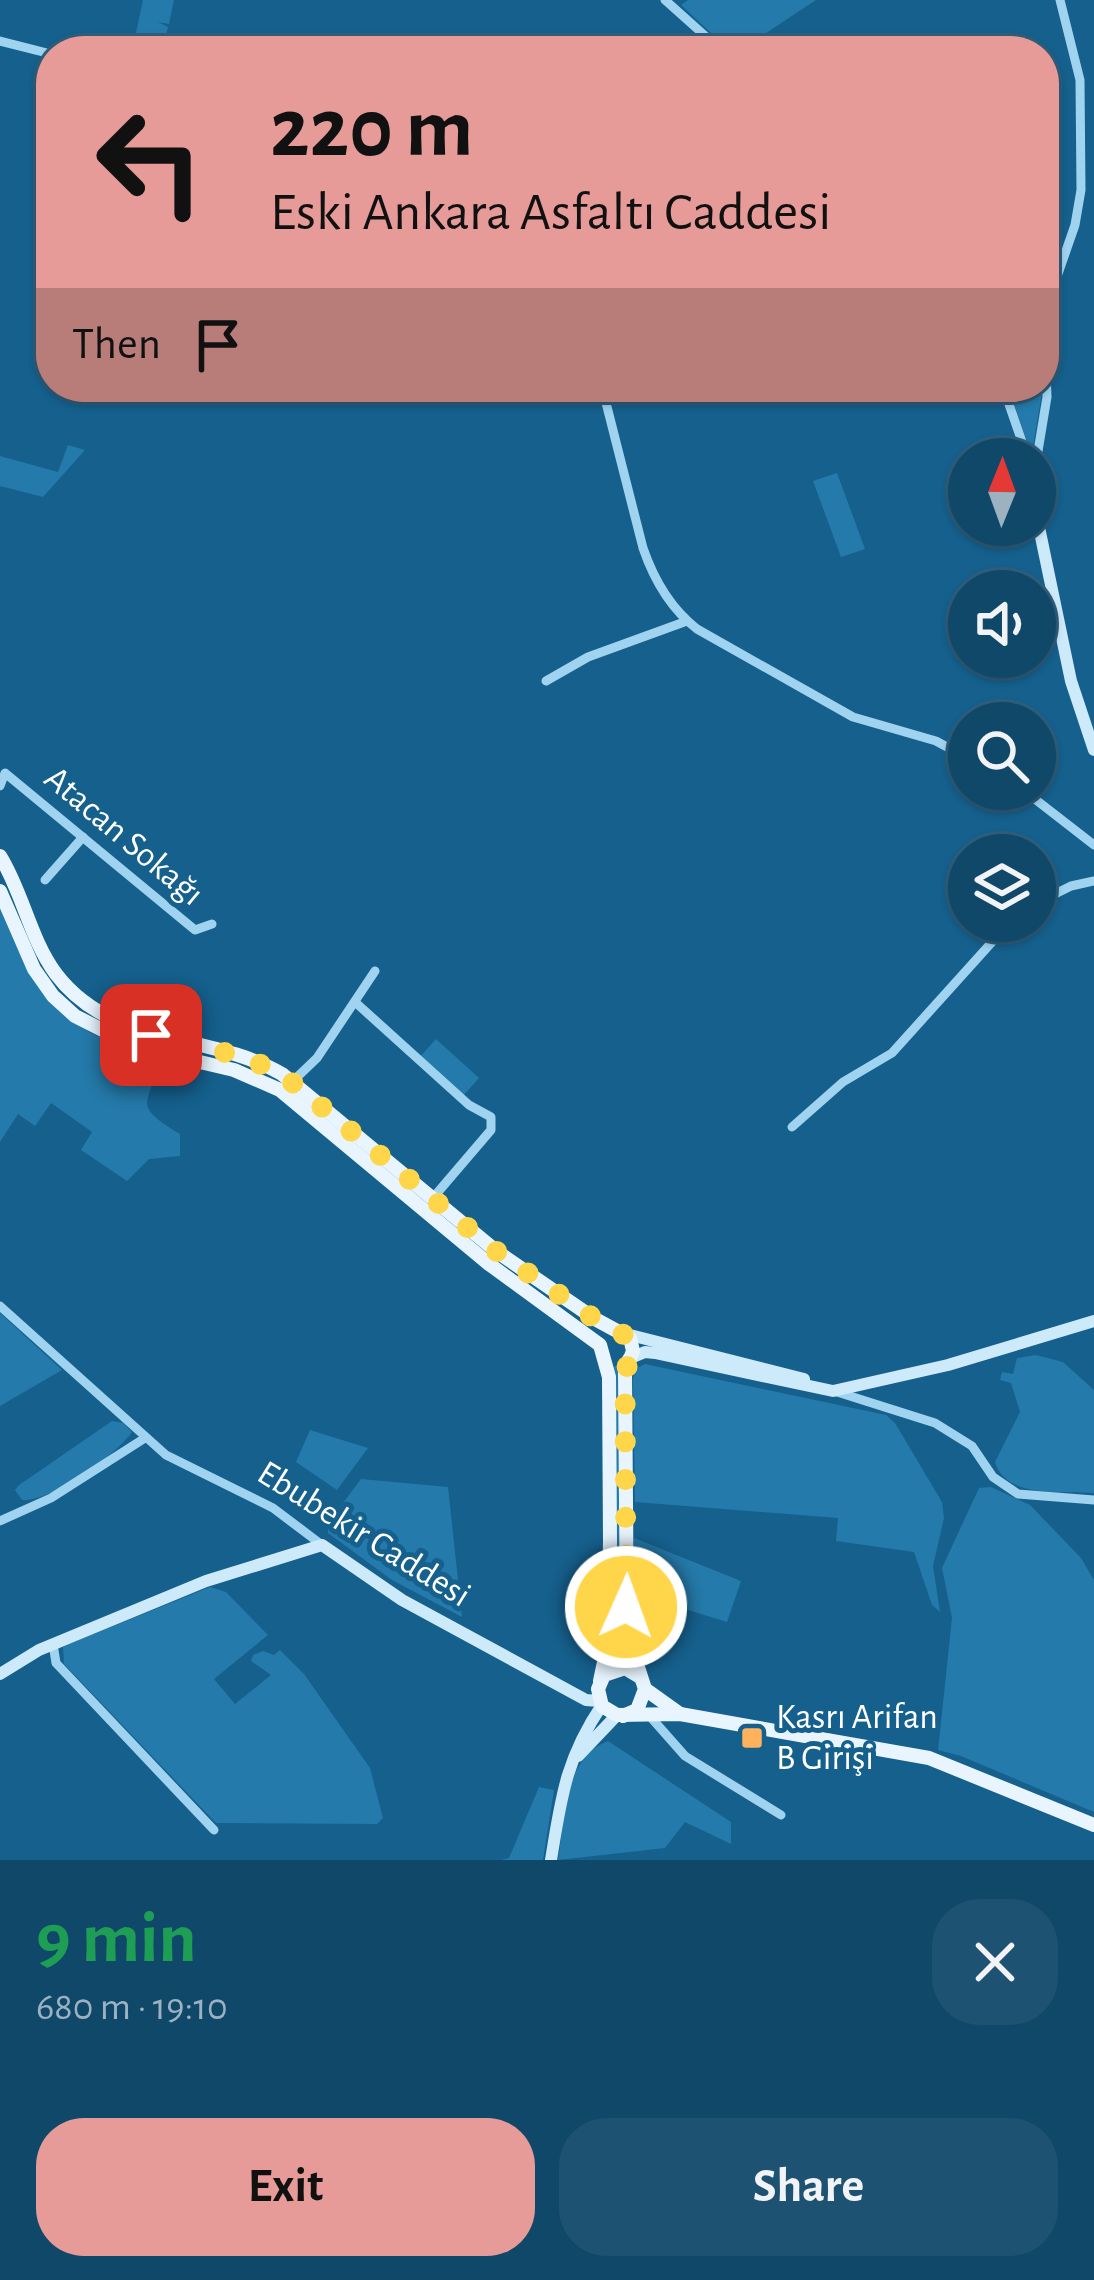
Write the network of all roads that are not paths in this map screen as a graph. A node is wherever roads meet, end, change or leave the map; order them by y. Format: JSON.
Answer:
{"nodes":[{"id":1,"x":664,"y":0,"type":"edge"},
{"id":2,"x":1060,"y":0,"type":"edge"},
{"id":3,"x":705,"y":36,"type":"edge"},
{"id":4,"x":0,"y":41,"type":"edge"},
{"id":5,"x":36,"y":50,"type":"edge"},
{"id":6,"x":1059,"y":271,"type":"edge"},
{"id":7,"x":606,"y":402,"type":"edge"},
{"id":8,"x":1008,"y":402,"type":"edge"},
{"id":9,"x":1046,"y":402,"type":"edge"},
{"id":10,"x":1021,"y":438,"type":"edge"},
{"id":11,"x":1040,"y":438,"type":"edge"},
{"id":12,"x":1043,"y":546,"type":"edge"},
{"id":13,"x":687,"y":620,"type":"junction"},
{"id":14,"x":546,"y":681,"type":"dead end"},
{"id":15,"x":948,"y":748,"type":"edge"},
{"id":16,"x":1094,"y":750,"type":"edge"},
{"id":17,"x":0,"y":786,"type":"edge"},
{"id":18,"x":1049,"y":810,"type":"edge"},
{"id":19,"x":83,"y":837,"type":"junction"},
{"id":20,"x":1094,"y":845,"type":"edge"},
{"id":21,"x":0,"y":856,"type":"edge"},
{"id":22,"x":45,"y":880,"type":"dead end"},
{"id":23,"x":1094,"y":880,"type":"edge"},
{"id":24,"x":0,"y":891,"type":"edge"},
{"id":25,"x":1056,"y":894,"type":"edge"},
{"id":26,"x":212,"y":924,"type":"dead end"},
{"id":27,"x":992,"y":942,"type":"edge"},
{"id":28,"x":375,"y":971,"type":"dead end"},
{"id":29,"x":355,"y":1002,"type":"junction"},
{"id":30,"x":293,"y":1081,"type":"junction"},
{"id":31,"x":792,"y":1127,"type":"dead end"},
{"id":32,"x":432,"y":1199,"type":"junction"},
{"id":33,"x":0,"y":1306,"type":"edge"},
{"id":34,"x":1094,"y":1321,"type":"edge"},
{"id":35,"x":623,"y":1333,"type":"junction"},
{"id":36,"x":606,"y":1355,"type":"junction"},
{"id":37,"x":628,"y":1359,"type":"junction"},
{"id":38,"x":832,"y":1391,"type":"junction"},
{"id":39,"x":145,"y":1438,"type":"junction"},
{"id":40,"x":1094,"y":1500,"type":"edge"},
{"id":41,"x":0,"y":1521,"type":"edge"},
{"id":42,"x":322,"y":1545,"type":"junction"},
{"id":43,"x":53,"y":1644,"type":"junction"},
{"id":44,"x":0,"y":1674,"type":"edge"},
{"id":45,"x":600,"y":1682,"type":"junction"},
{"id":46,"x":644,"y":1685,"type":"junction"},
{"id":47,"x":600,"y":1703,"type":"junction"},
{"id":48,"x":647,"y":1714,"type":"junction"},
{"id":49,"x":680,"y":1714,"type":"junction"},
{"id":50,"x":620,"y":1715,"type":"junction"},
{"id":51,"x":566,"y":1778,"type":"junction"},
{"id":52,"x":781,"y":1815,"type":"dead end"},
{"id":53,"x":1094,"y":1825,"type":"edge"},
{"id":54,"x":214,"y":1831,"type":"dead end"},
{"id":55,"x":551,"y":1860,"type":"edge"}],
"edges":[{"from":1,"to":3,"type":"street"},
{"from":2,"to":6,"type":"street"},
{"from":4,"to":5,"type":"street"},
{"from":7,"to":13,"type":"street"},
{"from":8,"to":10,"type":"street"},
{"from":9,"to":11,"type":"street"},
{"from":12,"to":16,"type":"street"},
{"from":13,"to":14,"type":"street"},
{"from":13,"to":15,"type":"street"},
{"from":17,"to":19,"type":"street","name":"Atacan Sokağı"},
{"from":18,"to":20,"type":"street"},
{"from":19,"to":22,"type":"street"},
{"from":19,"to":26,"type":"street","name":"Atacan Sokağı"},
{"from":21,"to":30,"type":"main road"},
{"from":23,"to":25,"type":"street"},
{"from":24,"to":36,"type":"main road"},
{"from":27,"to":31,"type":"street"},
{"from":28,"to":29,"type":"street"},
{"from":29,"to":30,"type":"street"},
{"from":29,"to":32,"type":"street"},
{"from":30,"to":32,"type":"main road"},
{"from":32,"to":35,"type":"main road"},
{"from":33,"to":39,"type":"street","name":"Ebubekir Caddesi"},
{"from":34,"to":38,"type":"street"},
{"from":35,"to":36,"type":"main road"},
{"from":35,"to":37,"type":"main road"},
{"from":35,"to":38,"type":"street"},
{"from":36,"to":37,"type":"main road"},
{"from":36,"to":45,"type":"main road"},
{"from":37,"to":38,"type":"street"},
{"from":37,"to":46,"type":"main road"},
{"from":38,"to":40,"type":"street"},
{"from":39,"to":41,"type":"street"},
{"from":39,"to":42,"type":"street","name":"Ebubekir Caddesi"},
{"from":42,"to":43,"type":"street"},
{"from":42,"to":47,"type":"street","name":"Ebubekir Caddesi"},
{"from":43,"to":44,"type":"street"},
{"from":43,"to":54,"type":"street"},
{"from":45,"to":46,"type":"main road"},
{"from":45,"to":47,"type":"main road"},
{"from":46,"to":49,"type":"main road"},
{"from":46,"to":50,"type":"main road"},
{"from":47,"to":50,"type":"main road"},
{"from":47,"to":51,"type":"street"},
{"from":48,"to":49,"type":"main road"},
{"from":48,"to":50,"type":"main road"},
{"from":48,"to":52,"type":"street"},
{"from":49,"to":53,"type":"main road"},
{"from":50,"to":51,"type":"street"},
{"from":51,"to":55,"type":"street"}]}
